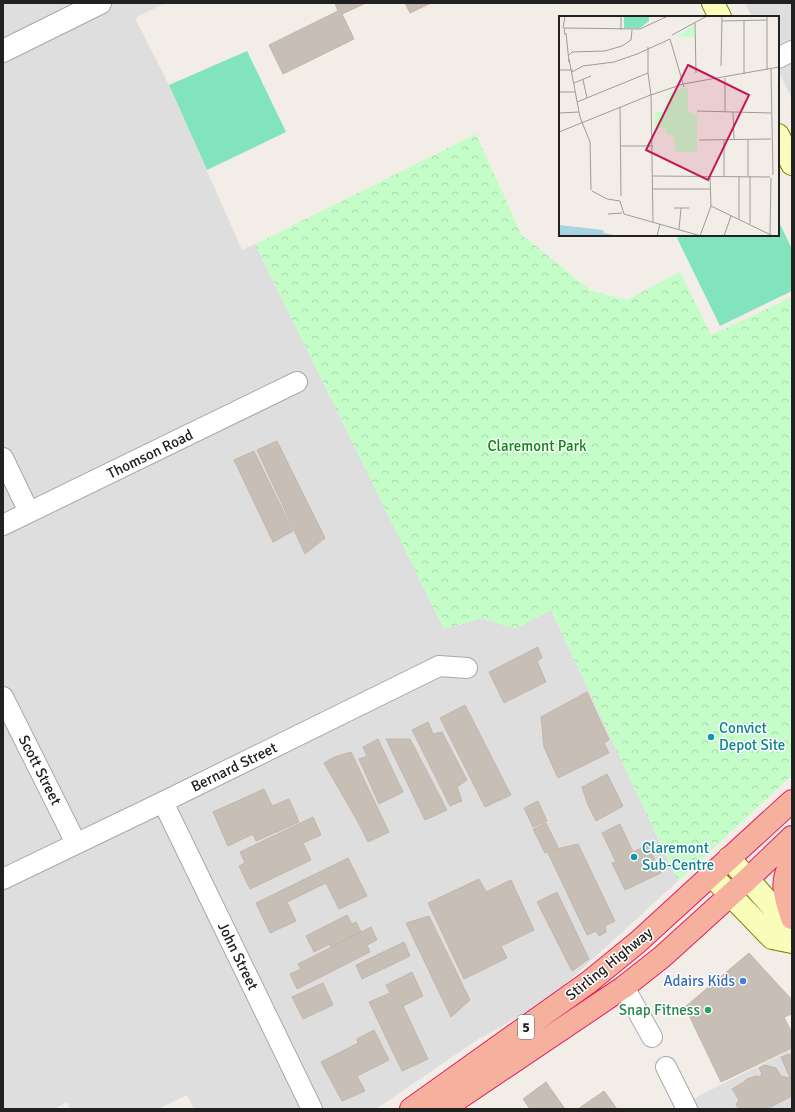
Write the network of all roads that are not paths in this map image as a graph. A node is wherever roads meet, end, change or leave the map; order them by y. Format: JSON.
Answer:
{"nodes":[{"id":1,"x":100,"y":3,"type":"edge"},
{"id":2,"x":714,"y":3,"type":"edge"},
{"id":3,"x":720,"y":16,"type":"edge"},
{"id":4,"x":3,"y":51,"type":"edge"},
{"id":5,"x":792,"y":51,"type":"edge"},
{"id":6,"x":779,"y":58,"type":"edge"},
{"id":7,"x":779,"y":137,"type":"edge"},
{"id":8,"x":792,"y":164,"type":"edge"},
{"id":9,"x":297,"y":382,"type":"dead end"},
{"id":10,"x":3,"y":458,"type":"edge"},
{"id":11,"x":29,"y":512,"type":"junction"},
{"id":12,"x":3,"y":526,"type":"edge"},
{"id":13,"x":467,"y":668,"type":"dead end"},
{"id":14,"x":3,"y":698,"type":"edge"},
{"id":15,"x":792,"y":801,"type":"edge"},
{"id":16,"x":163,"y":802,"type":"junction"},
{"id":17,"x":792,"y":837,"type":"edge"},
{"id":18,"x":76,"y":843,"type":"junction"},
{"id":19,"x":729,"y":858,"type":"junction"},
{"id":20,"x":792,"y":861,"type":"edge"},
{"id":21,"x":711,"y":875,"type":"junction"},
{"id":22,"x":3,"y":879,"type":"edge"},
{"id":23,"x":748,"y":879,"type":"junction"},
{"id":24,"x":730,"y":895,"type":"junction"},
{"id":25,"x":792,"y":918,"type":"edge"},
{"id":26,"x":792,"y":935,"type":"edge"},
{"id":27,"x":792,"y":942,"type":"edge"},
{"id":28,"x":624,"y":987,"type":"junction"},
{"id":29,"x":652,"y":1037,"type":"dead end"},
{"id":30,"x":666,"y":1067,"type":"dead end"},
{"id":31,"x":312,"y":1109,"type":"edge"},
{"id":32,"x":411,"y":1109,"type":"edge"},
{"id":33,"x":443,"y":1109,"type":"edge"},
{"id":34,"x":687,"y":1109,"type":"edge"}],
"edges":[{"from":1,"to":4,"type":"street"},
{"from":2,"to":3,"type":"main road"},
{"from":5,"to":6,"type":"street"},
{"from":7,"to":8,"type":"main road"},
{"from":9,"to":11,"type":"street","name":"Thomson Road"},
{"from":10,"to":11,"type":"street"},
{"from":11,"to":12,"type":"street","name":"Thomson Road"},
{"from":13,"to":16,"type":"street","name":"Bernard Street"},
{"from":14,"to":18,"type":"street","name":"Scott Street"},
{"from":15,"to":19,"type":"highway","name":"Stirling Highway","number":"5"},
{"from":16,"to":18,"type":"street","name":"Bernard Street"},
{"from":16,"to":31,"type":"street","name":"John Street"},
{"from":17,"to":23,"type":"highway","name":"Stirling Highway","number":"5"},
{"from":18,"to":22,"type":"street","name":"Bernard Street"},
{"from":19,"to":21,"type":"highway","name":"Stirling Highway","number":"5"},
{"from":19,"to":23,"type":"main road"},
{"from":20,"to":25,"type":"highway"},
{"from":21,"to":24,"type":"main road"},
{"from":21,"to":32,"type":"highway","name":"Stirling Highway","number":"5"},
{"from":23,"to":24,"type":"highway","name":"Stirling Highway","number":"5"},
{"from":23,"to":26,"type":"main road"},
{"from":24,"to":27,"type":"main road"},
{"from":24,"to":28,"type":"highway","name":"Stirling Highway","number":"5"},
{"from":28,"to":29,"type":"street"},
{"from":28,"to":33,"type":"highway","name":"Stirling Highway","number":"5"},
{"from":30,"to":34,"type":"street"}]}
